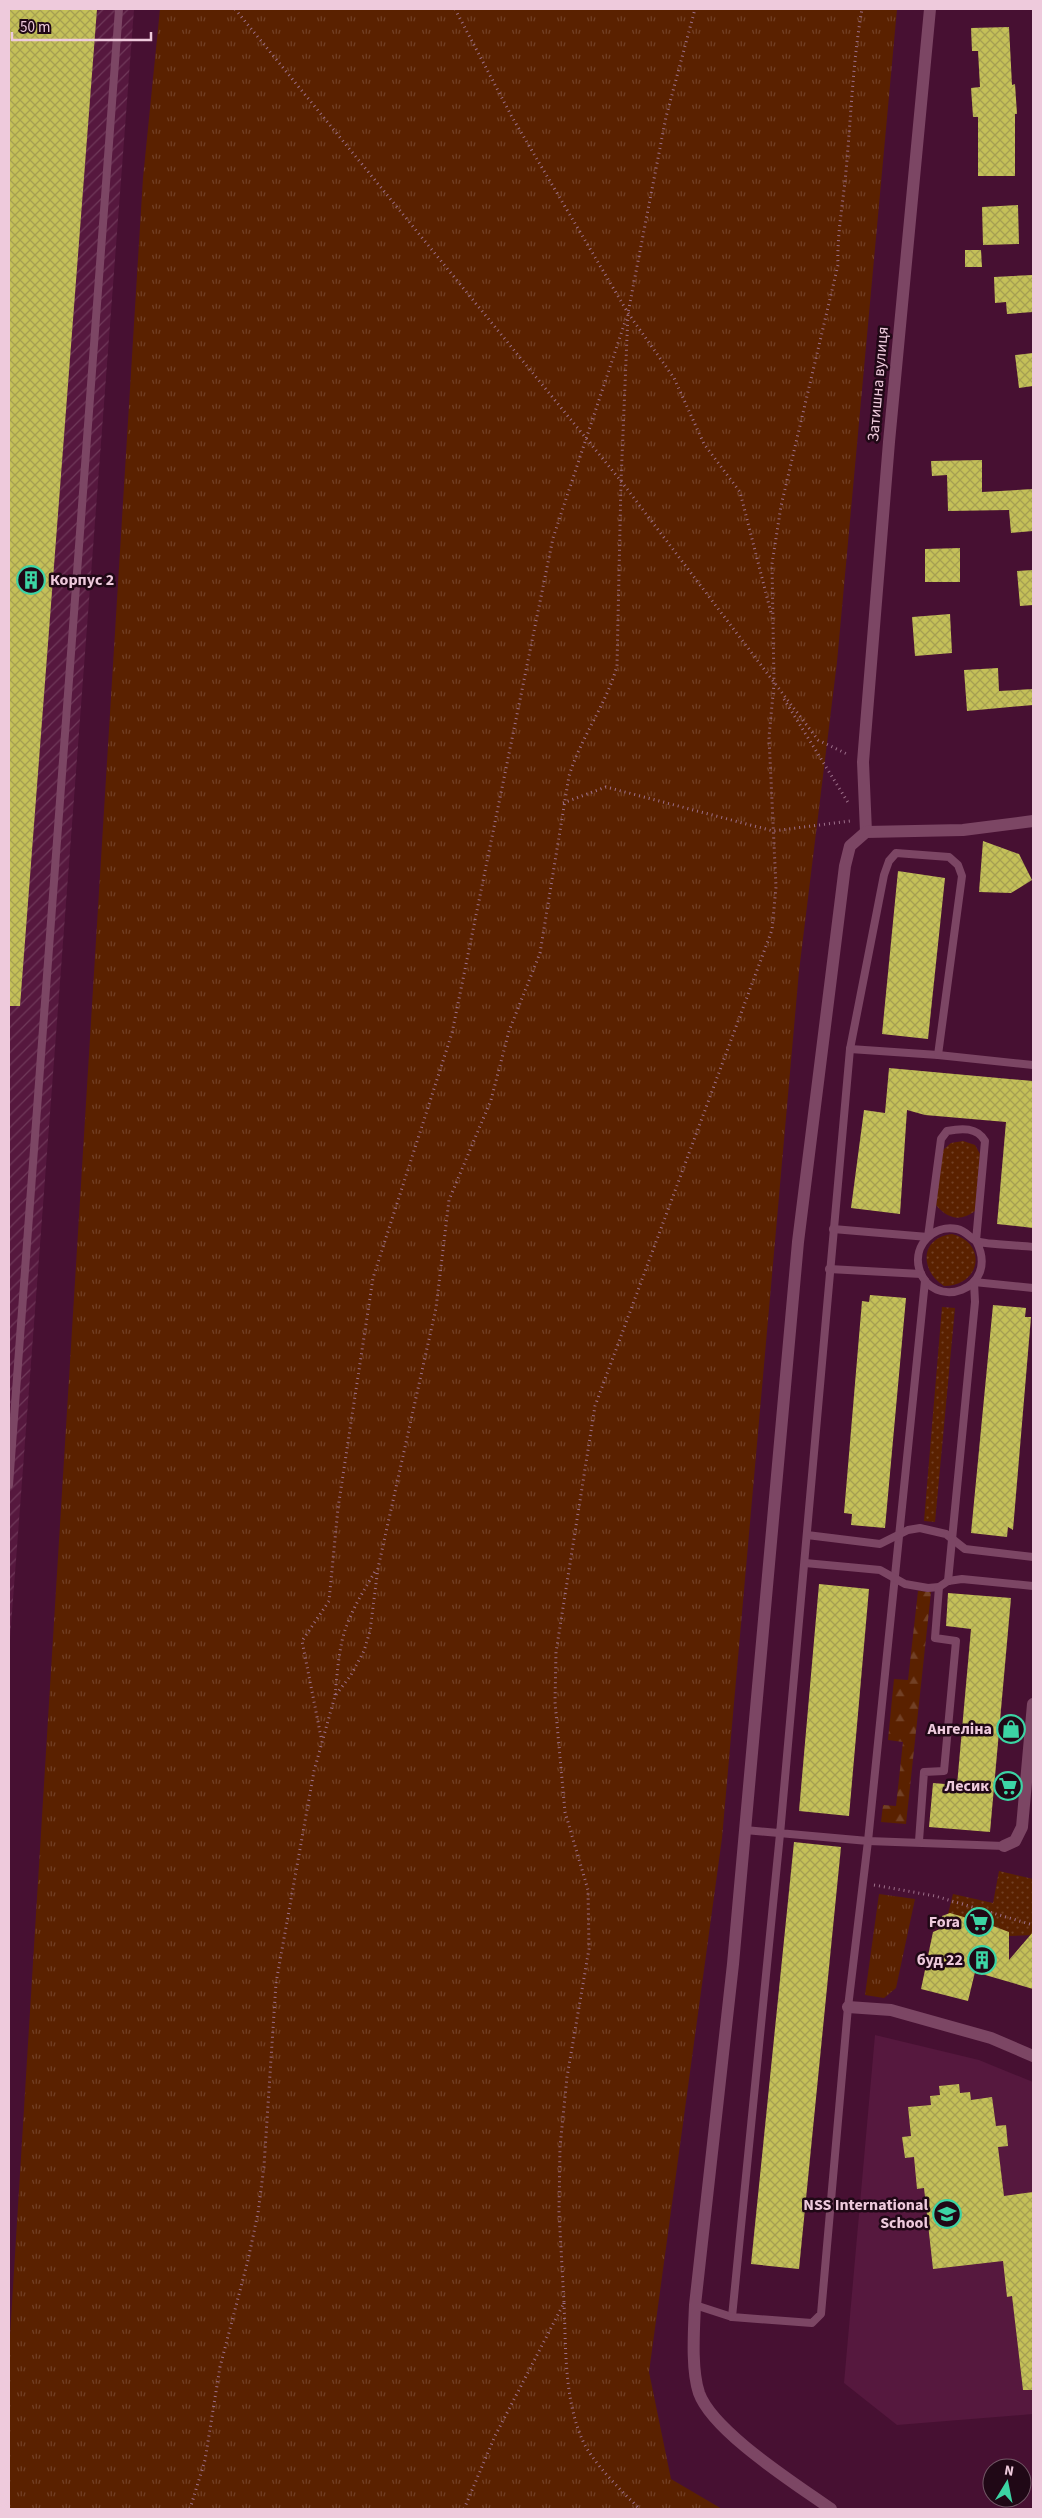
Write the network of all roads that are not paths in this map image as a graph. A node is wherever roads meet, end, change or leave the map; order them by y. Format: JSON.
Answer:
{"nodes":[{"id":1,"x":119,"y":9,"type":"edge"},
{"id":2,"x":930,"y":9,"type":"edge"},
{"id":3,"x":1033,"y":821,"type":"edge"},
{"id":4,"x":866,"y":832,"type":"junction"},
{"id":5,"x":850,"y":1049,"type":"junction"},
{"id":6,"x":938,"y":1055,"type":"junction"},
{"id":7,"x":1033,"y":1065,"type":"edge"},
{"id":8,"x":833,"y":1229,"type":"junction"},
{"id":9,"x":928,"y":1237,"type":"junction"},
{"id":10,"x":976,"y":1240,"type":"junction"},
{"id":11,"x":1033,"y":1247,"type":"edge"},
{"id":12,"x":829,"y":1269,"type":"junction"},
{"id":13,"x":923,"y":1278,"type":"junction"},
{"id":14,"x":974,"y":1282,"type":"junction"},
{"id":15,"x":1033,"y":1288,"type":"edge"},
{"id":16,"x":9,"y":1485,"type":"edge"},
{"id":17,"x":807,"y":1535,"type":"junction"},
{"id":18,"x":898,"y":1537,"type":"junction"},
{"id":19,"x":953,"y":1539,"type":"junction"},
{"id":20,"x":1033,"y":1557,"type":"edge"},
{"id":21,"x":805,"y":1563,"type":"junction"},
{"id":22,"x":895,"y":1578,"type":"junction"},
{"id":23,"x":948,"y":1581,"type":"junction"},
{"id":24,"x":1033,"y":1586,"type":"edge"},
{"id":25,"x":939,"y":1587,"type":"junction"},
{"id":26,"x":1033,"y":1704,"type":"edge"},
{"id":27,"x":1032,"y":1742,"type":"edge"},
{"id":28,"x":1030,"y":1767,"type":"edge"},
{"id":29,"x":745,"y":1830,"type":"junction"},
{"id":30,"x":780,"y":1834,"type":"junction"},
{"id":31,"x":868,"y":1841,"type":"junction"},
{"id":32,"x":918,"y":1841,"type":"junction"},
{"id":33,"x":1004,"y":1846,"type":"joint"},
{"id":34,"x":848,"y":2007,"type":"junction"},
{"id":35,"x":1033,"y":2056,"type":"edge"},
{"id":36,"x":695,"y":2304,"type":"junction"},
{"id":37,"x":732,"y":2317,"type":"junction"},
{"id":38,"x":831,"y":2509,"type":"edge"}],
"edges":[{"from":1,"to":16,"type":"lane"},
{"from":2,"to":4,"type":"street","name":"Затишна вулиця"},
{"from":3,"to":4,"type":"street"},
{"from":4,"to":29,"type":"street"},
{"from":5,"to":6,"type":"lane"},
{"from":5,"to":6,"type":"lane"},
{"from":5,"to":8,"type":"lane"},
{"from":6,"to":7,"type":"lane"},
{"from":8,"to":9,"type":"lane"},
{"from":8,"to":12,"type":"lane"},
{"from":9,"to":10,"type":"lane"},
{"from":9,"to":10,"type":"lane"},
{"from":9,"to":13,"type":"lane"},
{"from":10,"to":11,"type":"lane"},
{"from":10,"to":14,"type":"lane"},
{"from":12,"to":13,"type":"lane"},
{"from":12,"to":17,"type":"lane"},
{"from":13,"to":14,"type":"lane"},
{"from":13,"to":18,"type":"lane"},
{"from":14,"to":15,"type":"lane"},
{"from":14,"to":19,"type":"lane"},
{"from":17,"to":18,"type":"lane"},
{"from":17,"to":21,"type":"lane"},
{"from":18,"to":19,"type":"lane"},
{"from":18,"to":22,"type":"lane"},
{"from":19,"to":20,"type":"lane"},
{"from":19,"to":23,"type":"lane"},
{"from":21,"to":22,"type":"lane"},
{"from":21,"to":30,"type":"lane"},
{"from":22,"to":25,"type":"lane"},
{"from":22,"to":31,"type":"lane"},
{"from":23,"to":24,"type":"lane"},
{"from":23,"to":25,"type":"lane"},
{"from":25,"to":32,"type":"lane"},
{"from":26,"to":27,"type":"street"},
{"from":27,"to":28,"type":"street"},
{"from":28,"to":33,"type":"street"},
{"from":29,"to":30,"type":"lane"},
{"from":29,"to":36,"type":"street"},
{"from":30,"to":31,"type":"lane"},
{"from":30,"to":37,"type":"lane"},
{"from":31,"to":32,"type":"lane"},
{"from":31,"to":34,"type":"lane"},
{"from":32,"to":33,"type":"lane"},
{"from":34,"to":35,"type":"street"},
{"from":34,"to":37,"type":"lane"},
{"from":36,"to":37,"type":"lane"},
{"from":36,"to":38,"type":"street"}]}
